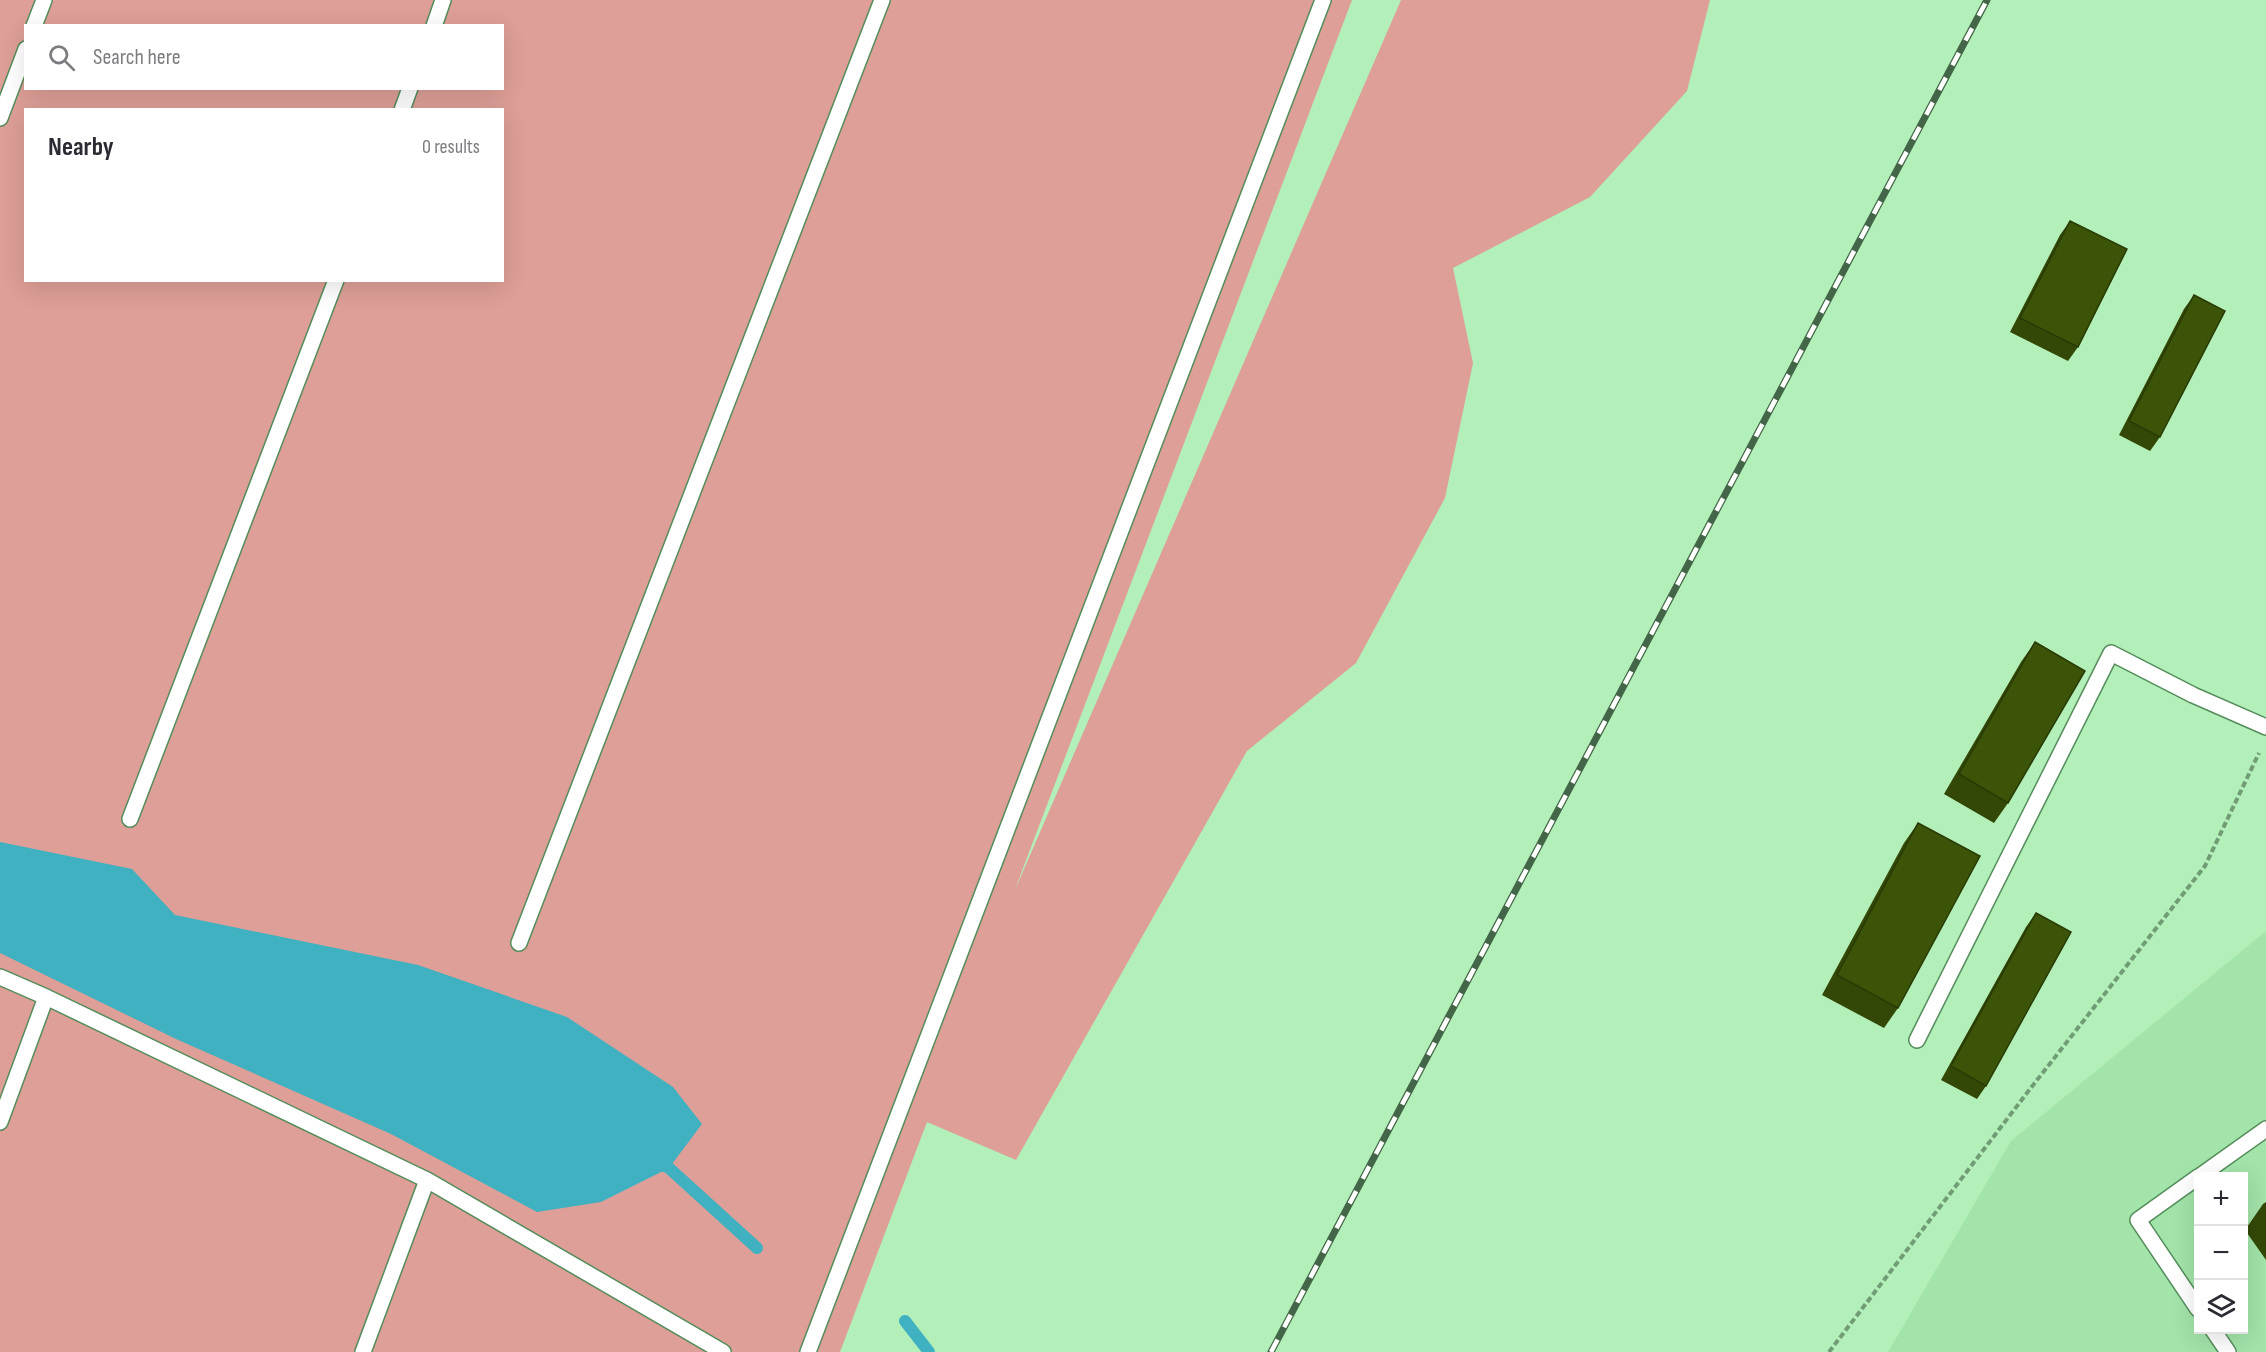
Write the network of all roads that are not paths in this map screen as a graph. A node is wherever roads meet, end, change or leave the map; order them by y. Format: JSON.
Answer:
{"nodes":[{"id":1,"x":44,"y":0,"type":"edge"},
{"id":2,"x":444,"y":0,"type":"edge"},
{"id":3,"x":882,"y":0,"type":"edge"},
{"id":4,"x":1323,"y":0,"type":"edge"},
{"id":5,"x":35,"y":24,"type":"edge"},
{"id":6,"x":435,"y":24,"type":"edge"},
{"id":7,"x":24,"y":55,"type":"edge"},
{"id":8,"x":409,"y":90,"type":"edge"},
{"id":9,"x":403,"y":108,"type":"edge"},
{"id":10,"x":0,"y":118,"type":"edge"},
{"id":11,"x":335,"y":282,"type":"edge"},
{"id":12,"x":2266,"y":727,"type":"edge"},
{"id":13,"x":130,"y":819,"type":"dead end"},
{"id":14,"x":519,"y":943,"type":"dead end"},
{"id":15,"x":0,"y":977,"type":"edge"},
{"id":16,"x":46,"y":998,"type":"junction"},
{"id":17,"x":1917,"y":1040,"type":"dead end"},
{"id":18,"x":0,"y":1122,"type":"edge"},
{"id":19,"x":2266,"y":1129,"type":"edge"},
{"id":20,"x":2206,"y":1172,"type":"edge"},
{"id":21,"x":427,"y":1179,"type":"junction"},
{"id":22,"x":2194,"y":1181,"type":"edge"},
{"id":23,"x":2194,"y":1302,"type":"edge"},
{"id":24,"x":2216,"y":1334,"type":"edge"},
{"id":25,"x":363,"y":1352,"type":"edge"},
{"id":26,"x":723,"y":1352,"type":"edge"},
{"id":27,"x":808,"y":1352,"type":"edge"},
{"id":28,"x":2228,"y":1352,"type":"edge"}],
"edges":[{"from":1,"to":5,"type":"lane"},
{"from":2,"to":6,"type":"lane"},
{"from":3,"to":14,"type":"lane"},
{"from":4,"to":27,"type":"lane"},
{"from":7,"to":10,"type":"lane"},
{"from":8,"to":9,"type":"lane"},
{"from":11,"to":13,"type":"lane"},
{"from":12,"to":17,"type":"lane"},
{"from":15,"to":16,"type":"lane"},
{"from":16,"to":18,"type":"lane"},
{"from":16,"to":21,"type":"lane"},
{"from":19,"to":20,"type":"lane"},
{"from":21,"to":25,"type":"lane"},
{"from":21,"to":26,"type":"lane"},
{"from":22,"to":23,"type":"lane"},
{"from":24,"to":28,"type":"lane"}]}
